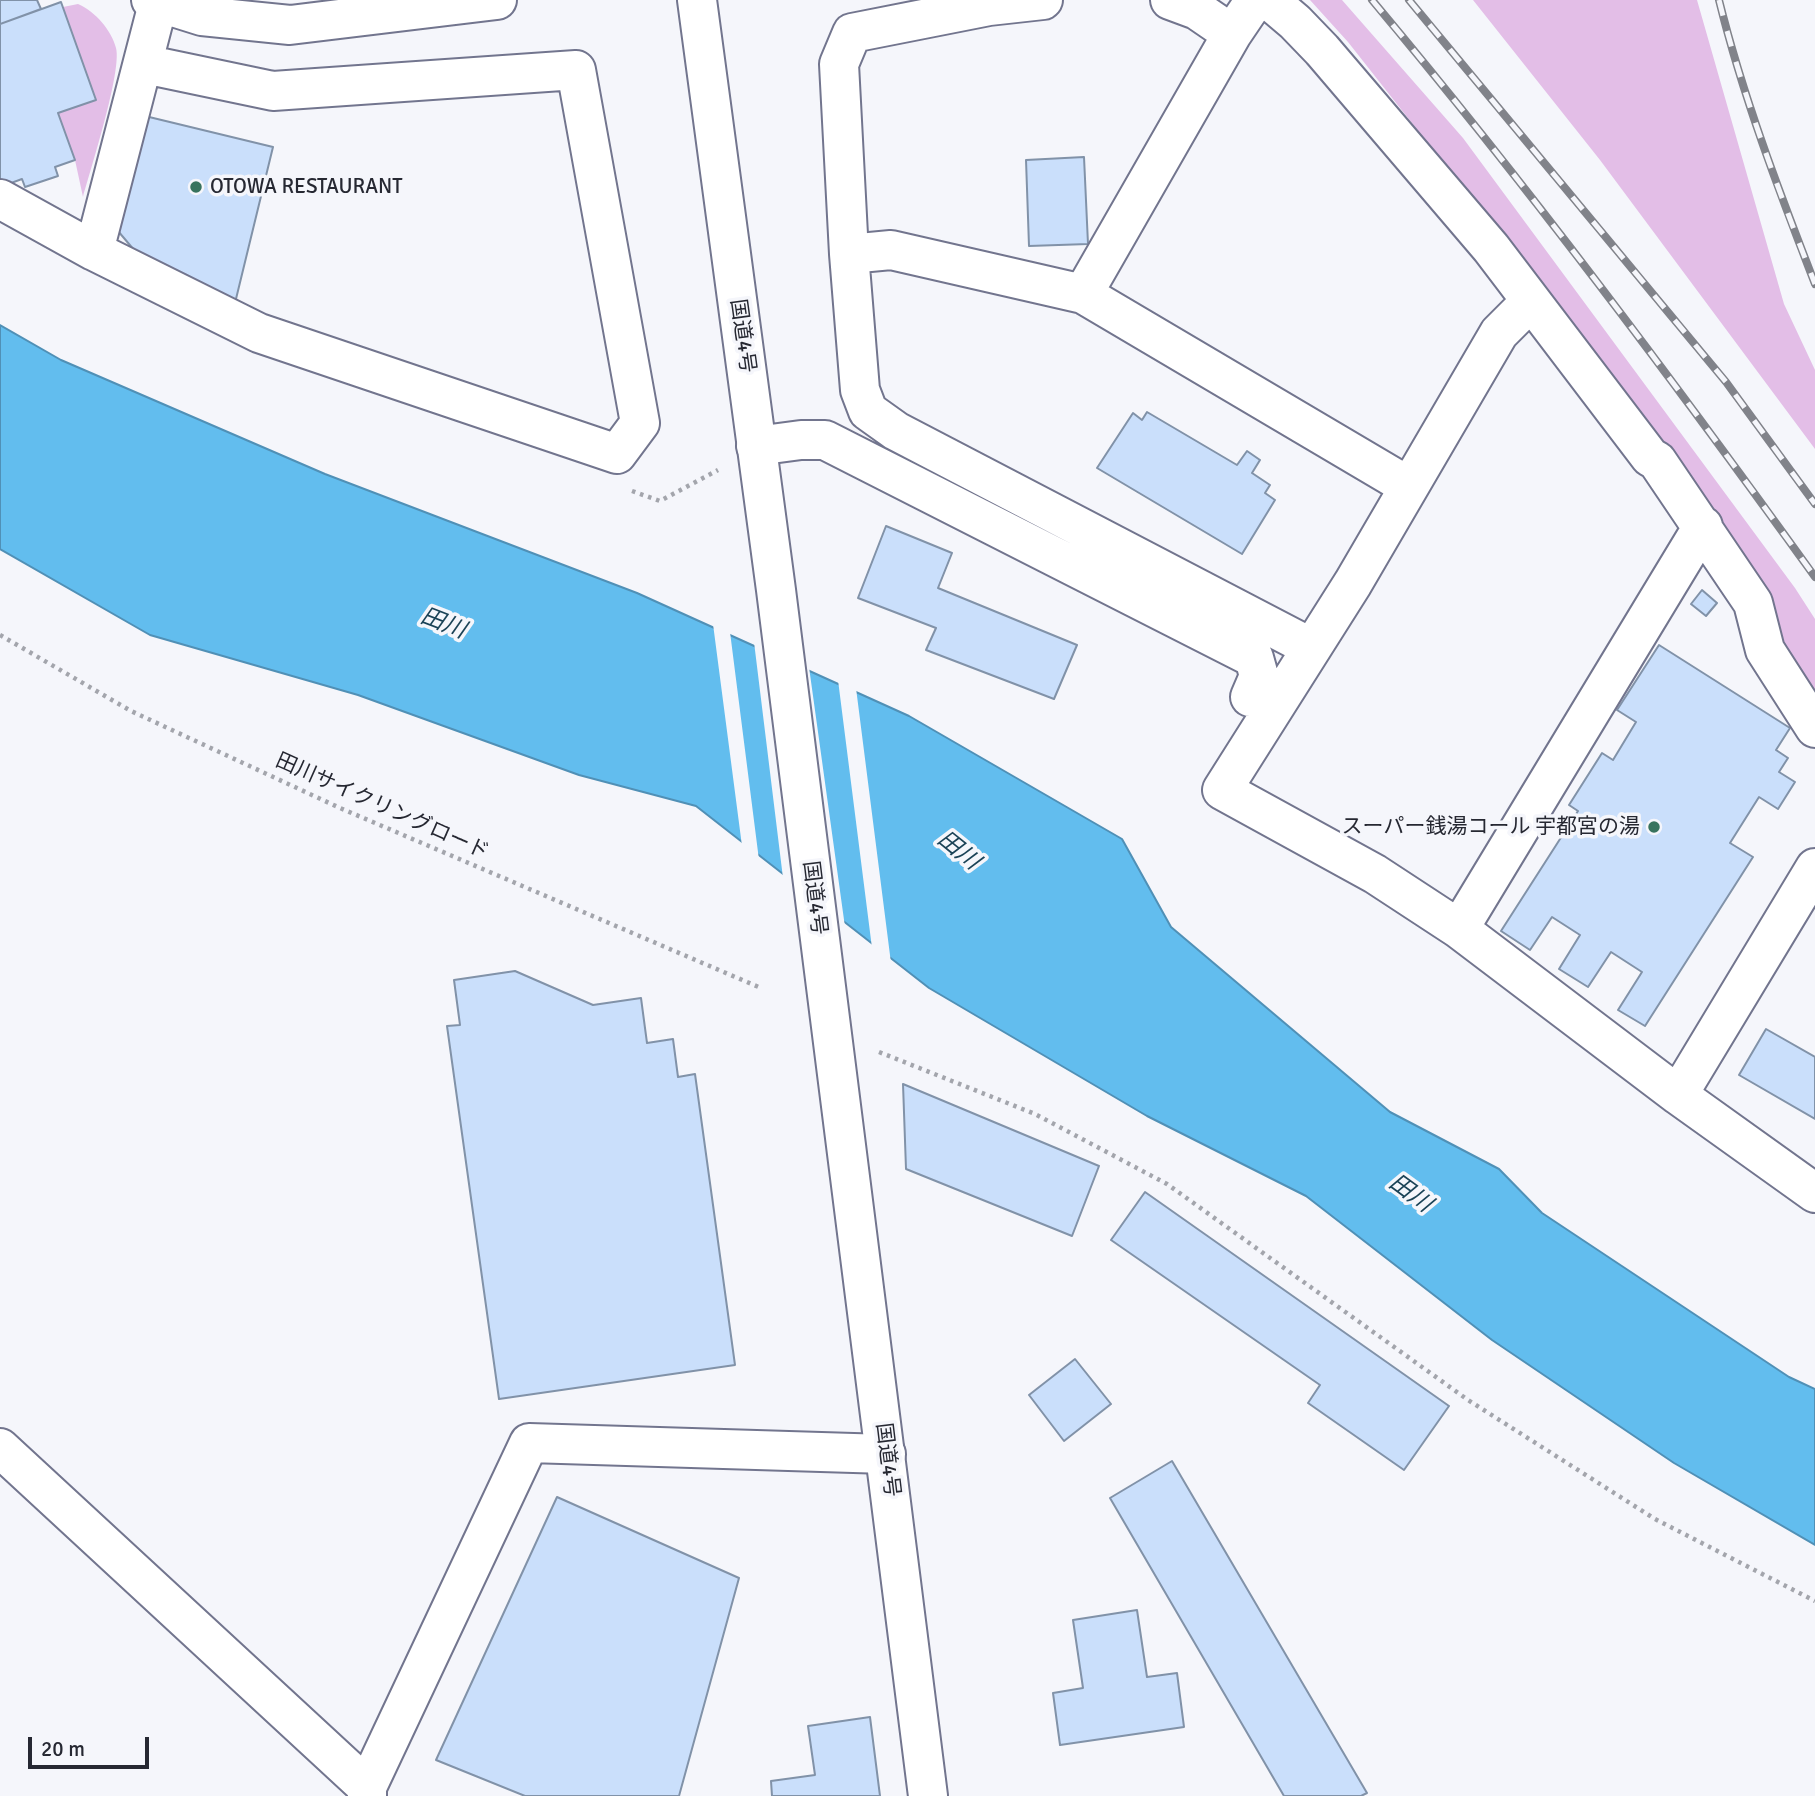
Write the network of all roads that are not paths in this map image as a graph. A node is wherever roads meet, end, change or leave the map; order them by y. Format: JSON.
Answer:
{"nodes":[{"id":1,"x":498,"y":0,"type":"edge"},
{"id":2,"x":697,"y":0,"type":"edge"},
{"id":3,"x":1043,"y":0,"type":"edge"},
{"id":4,"x":1170,"y":0,"type":"edge"},
{"id":5,"x":1255,"y":0,"type":"edge"},
{"id":6,"x":1269,"y":0,"type":"edge"},
{"id":7,"x":156,"y":1,"type":"edge"},
{"id":8,"x":1232,"y":34,"type":"junction"},
{"id":9,"x":144,"y":64,"type":"junction"},
{"id":10,"x":0,"y":199,"type":"edge"},
{"id":11,"x":94,"y":251,"type":"junction"},
{"id":12,"x":849,"y":254,"type":"junction"},
{"id":13,"x":1083,"y":294,"type":"junction"},
{"id":14,"x":1531,"y":302,"type":"junction"},
{"id":15,"x":756,"y":446,"type":"junction"},
{"id":16,"x":965,"y":466,"type":"junction"},
{"id":17,"x":1408,"y":486,"type":"junction"},
{"id":18,"x":945,"y":502,"type":"junction"},
{"id":19,"x":1703,"y":526,"type":"junction"},
{"id":20,"x":1312,"y":648,"type":"junction"},
{"id":21,"x":1250,"y":697,"type":"dead end"},
{"id":22,"x":1815,"y":728,"type":"edge"},
{"id":23,"x":1815,"y":868,"type":"edge"},
{"id":24,"x":1459,"y":929,"type":"junction"},
{"id":25,"x":1678,"y":1095,"type":"junction"},
{"id":26,"x":1815,"y":1193,"type":"edge"},
{"id":27,"x":0,"y":1448,"type":"edge"},
{"id":28,"x":886,"y":1454,"type":"junction"},
{"id":29,"x":367,"y":1791,"type":"edge"},
{"id":30,"x":928,"y":1796,"type":"edge"}],
"edges":[{"from":1,"to":7,"type":"main road"},
{"from":2,"to":15,"type":"main road","name":"国道4号"},
{"from":3,"to":12,"type":"main road"},
{"from":4,"to":8,"type":"main road"},
{"from":5,"to":8,"type":"main road"},
{"from":6,"to":14,"type":"main road"},
{"from":7,"to":9,"type":"main road"},
{"from":8,"to":13,"type":"main road"},
{"from":9,"to":11,"type":"main road"},
{"from":9,"to":11,"type":"main road"},
{"from":10,"to":11,"type":"main road"},
{"from":12,"to":13,"type":"main road"},
{"from":12,"to":16,"type":"main road"},
{"from":13,"to":17,"type":"main road"},
{"from":14,"to":17,"type":"main road"},
{"from":14,"to":19,"type":"main road"},
{"from":15,"to":18,"type":"main road"},
{"from":15,"to":28,"type":"main road","name":"国道4号"},
{"from":16,"to":18,"type":"main road"},
{"from":16,"to":20,"type":"main road"},
{"from":17,"to":20,"type":"main road"},
{"from":18,"to":21,"type":"main road"},
{"from":19,"to":22,"type":"main road"},
{"from":19,"to":24,"type":"main road"},
{"from":20,"to":24,"type":"main road"},
{"from":23,"to":25,"type":"main road"},
{"from":24,"to":25,"type":"main road"},
{"from":25,"to":26,"type":"main road"},
{"from":27,"to":29,"type":"main road"},
{"from":28,"to":29,"type":"main road"},
{"from":28,"to":30,"type":"main road","name":"国道4号"}]}
